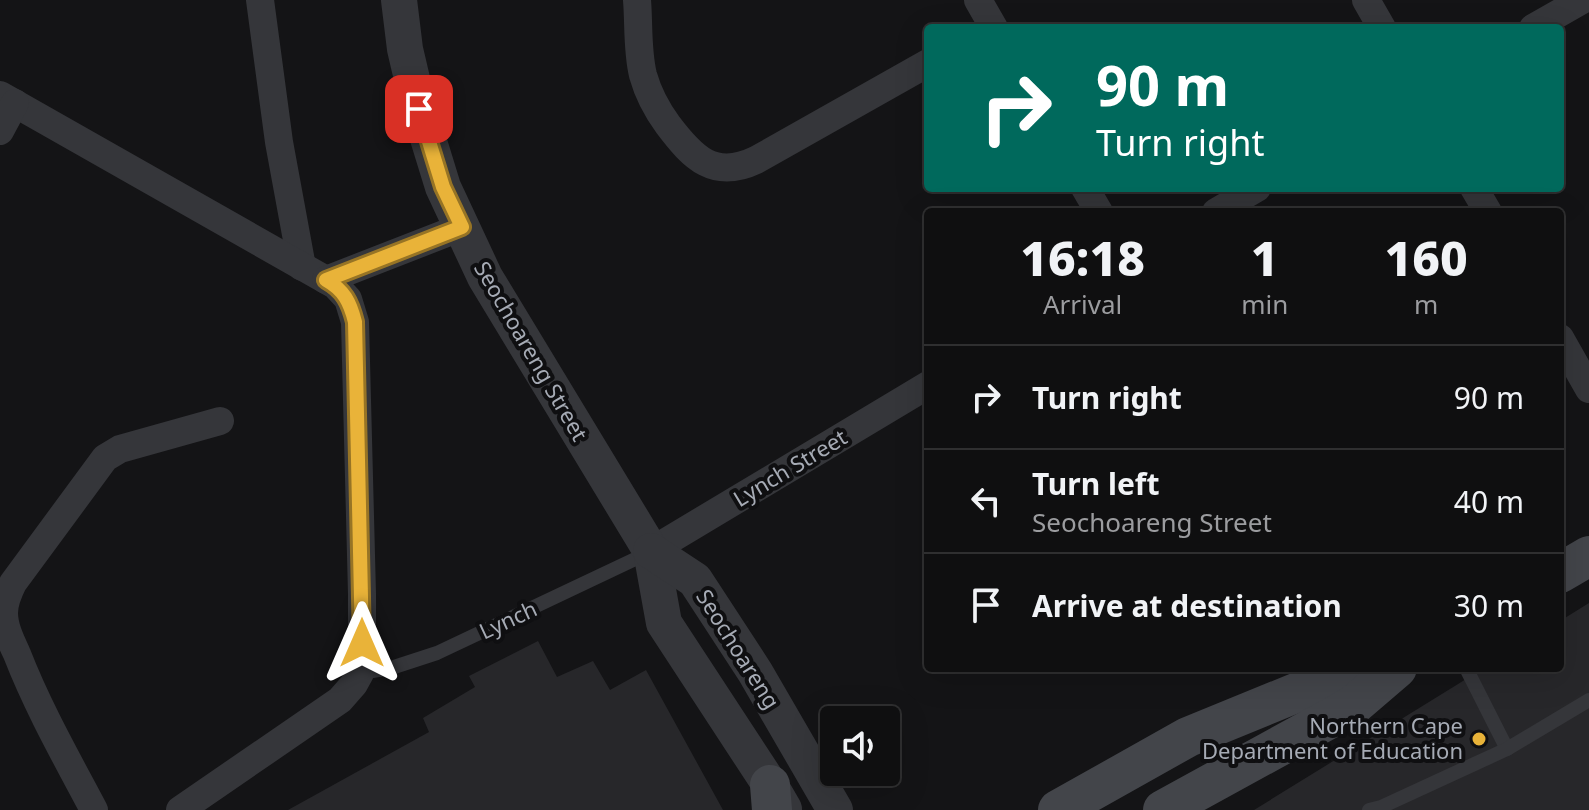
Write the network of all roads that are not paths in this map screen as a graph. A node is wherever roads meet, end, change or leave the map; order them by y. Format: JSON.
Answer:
{"nodes":[{"id":1,"x":260,"y":0,"type":"edge"},
{"id":2,"x":399,"y":0,"type":"edge"},
{"id":3,"x":637,"y":0,"type":"edge"},
{"id":4,"x":978,"y":0,"type":"edge"},
{"id":5,"x":1366,"y":0,"type":"edge"},
{"id":6,"x":1582,"y":0,"type":"edge"},
{"id":7,"x":990,"y":24,"type":"edge"},
{"id":8,"x":1380,"y":24,"type":"edge"},
{"id":9,"x":1540,"y":24,"type":"edge"},
{"id":10,"x":924,"y":65,"type":"edge"},
{"id":11,"x":7,"y":99,"type":"edge"},
{"id":12,"x":0,"y":131,"type":"edge"},
{"id":13,"x":1250,"y":192,"type":"edge"},
{"id":14,"x":1223,"y":208,"type":"edge"},
{"id":15,"x":462,"y":227,"type":"junction"},
{"id":16,"x":314,"y":273,"type":"junction"},
{"id":17,"x":1564,"y":345,"type":"edge"},
{"id":18,"x":924,"y":387,"type":"edge"},
{"id":19,"x":1589,"y":389,"type":"edge"},
{"id":20,"x":220,"y":421,"type":"dead end"},
{"id":21,"x":651,"y":551,"type":"junction"},
{"id":22,"x":1589,"y":556,"type":"edge"},
{"id":23,"x":1564,"y":571,"type":"edge"},
{"id":24,"x":1355,"y":672,"type":"edge"},
{"id":25,"x":1392,"y":672,"type":"edge"},
{"id":26,"x":1468,"y":672,"type":"edge"},
{"id":27,"x":360,"y":673,"type":"junction"},
{"id":28,"x":1589,"y":700,"type":"edge"},
{"id":29,"x":1507,"y":749,"type":"junction"},
{"id":30,"x":776,"y":802,"type":"edge"},
{"id":31,"x":1377,"y":809,"type":"edge"},
{"id":32,"x":94,"y":810,"type":"edge"},
{"id":33,"x":180,"y":810,"type":"edge"},
{"id":34,"x":835,"y":810,"type":"edge"},
{"id":35,"x":1058,"y":810,"type":"edge"},
{"id":36,"x":1163,"y":810,"type":"edge"}],
"edges":[{"from":1,"to":16,"type":"street"},
{"from":2,"to":15,"type":"street","name":"Seochoareng Street"},
{"from":3,"to":10,"type":"street"},
{"from":4,"to":7,"type":"street"},
{"from":5,"to":8,"type":"street"},
{"from":6,"to":9,"type":"street"},
{"from":11,"to":12,"type":"street"},
{"from":11,"to":16,"type":"street"},
{"from":13,"to":14,"type":"street"},
{"from":15,"to":16,"type":"street"},
{"from":15,"to":21,"type":"street","name":"Seochoareng Street"},
{"from":16,"to":27,"type":"street"},
{"from":17,"to":19,"type":"street"},
{"from":18,"to":21,"type":"street","name":"Lynch Street"},
{"from":20,"to":32,"type":"street"},
{"from":21,"to":27,"type":"lane","name":"Lynch"},
{"from":21,"to":30,"type":"street","name":"Seochoareng"},
{"from":21,"to":34,"type":"street","name":"Seochoareng"},
{"from":22,"to":23,"type":"main road"},
{"from":24,"to":35,"type":"main road"},
{"from":25,"to":36,"type":"main road"},
{"from":26,"to":29,"type":"lane"},
{"from":27,"to":33,"type":"street"},
{"from":28,"to":29,"type":"lane"},
{"from":29,"to":31,"type":"lane"}]}
